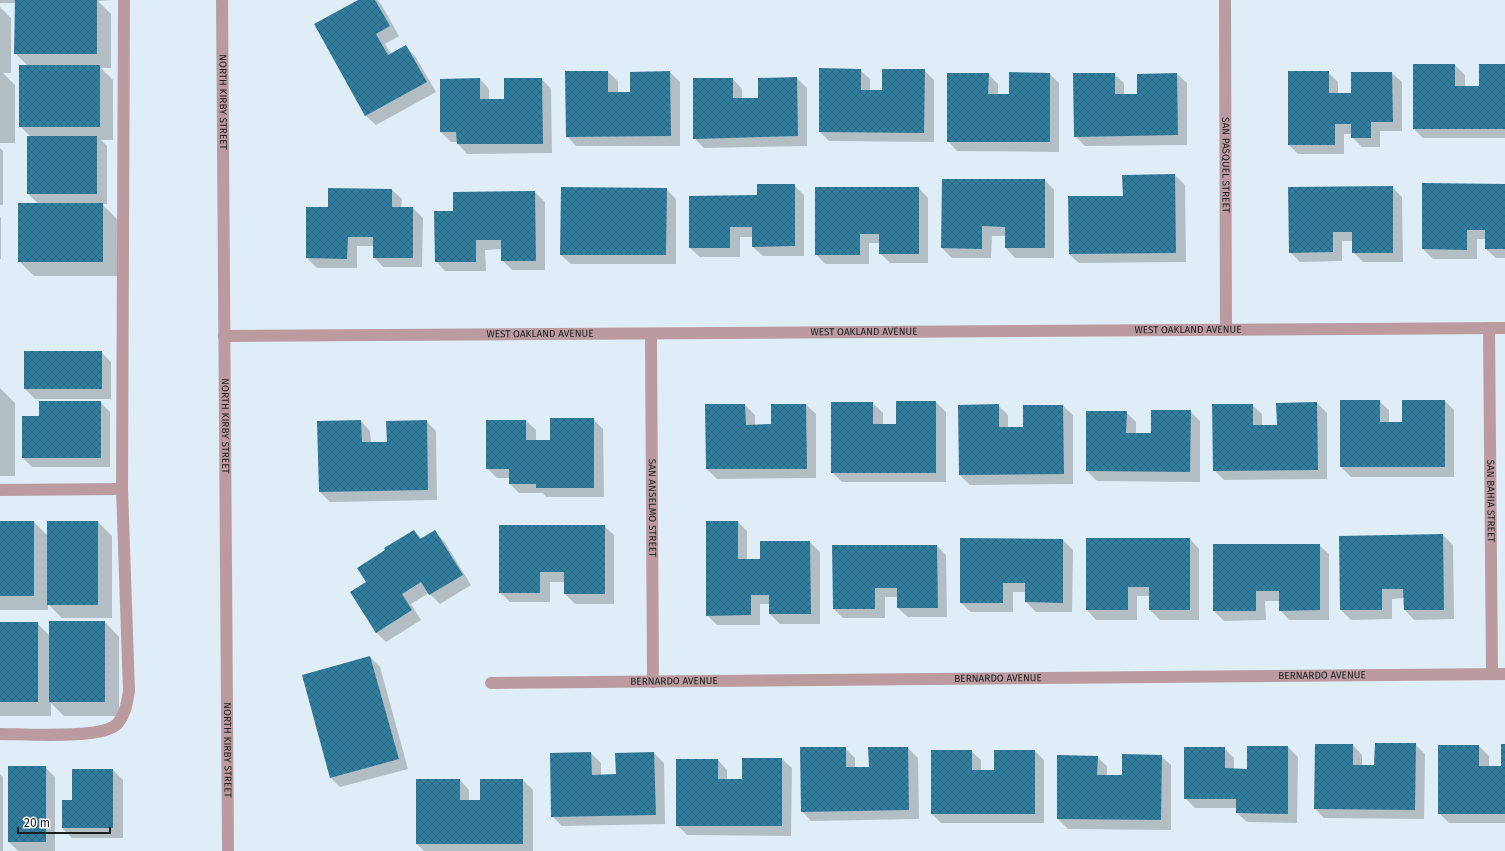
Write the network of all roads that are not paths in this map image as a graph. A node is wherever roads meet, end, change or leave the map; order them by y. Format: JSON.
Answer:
{"nodes":[{"id":1,"x":124,"y":0,"type":"edge"},
{"id":2,"x":222,"y":0,"type":"edge"},
{"id":3,"x":1225,"y":0,"type":"edge"},
{"id":4,"x":1489,"y":328,"type":"junction"},
{"id":5,"x":1505,"y":328,"type":"edge"},
{"id":6,"x":1226,"y":330,"type":"junction"},
{"id":7,"x":651,"y":334,"type":"junction"},
{"id":8,"x":224,"y":336,"type":"junction"},
{"id":9,"x":122,"y":489,"type":"junction"},
{"id":10,"x":0,"y":490,"type":"edge"},
{"id":11,"x":1492,"y":674,"type":"junction"},
{"id":12,"x":1505,"y":674,"type":"edge"},
{"id":13,"x":653,"y":682,"type":"junction"},
{"id":14,"x":491,"y":683,"type":"dead end"},
{"id":15,"x":0,"y":734,"type":"edge"},
{"id":16,"x":228,"y":851,"type":"edge"}],
"edges":[{"from":1,"to":9,"type":"street"},
{"from":2,"to":8,"type":"street","name":"NORTH KIRBY STREET"},
{"from":3,"to":6,"type":"street","name":"SAN PASQUEL STREET"},
{"from":4,"to":5,"type":"street","name":"WEST OAKLAND AVENUE"},
{"from":4,"to":6,"type":"street","name":"WEST OAKLAND AVENUE"},
{"from":4,"to":11,"type":"street","name":"SAN BAHIA STREET"},
{"from":6,"to":7,"type":"street","name":"WEST OAKLAND AVENUE"},
{"from":7,"to":8,"type":"street","name":"WEST OAKLAND AVENUE"},
{"from":7,"to":13,"type":"street","name":"SAN ANSELMO STREET"},
{"from":8,"to":16,"type":"street","name":"NORTH KIRBY STREET"},
{"from":9,"to":10,"type":"street"},
{"from":9,"to":15,"type":"street"},
{"from":11,"to":12,"type":"street","name":"BERNARDO AVENUE"},
{"from":11,"to":13,"type":"street","name":"BERNARDO AVENUE"},
{"from":13,"to":14,"type":"street","name":"BERNARDO AVENUE"}]}
